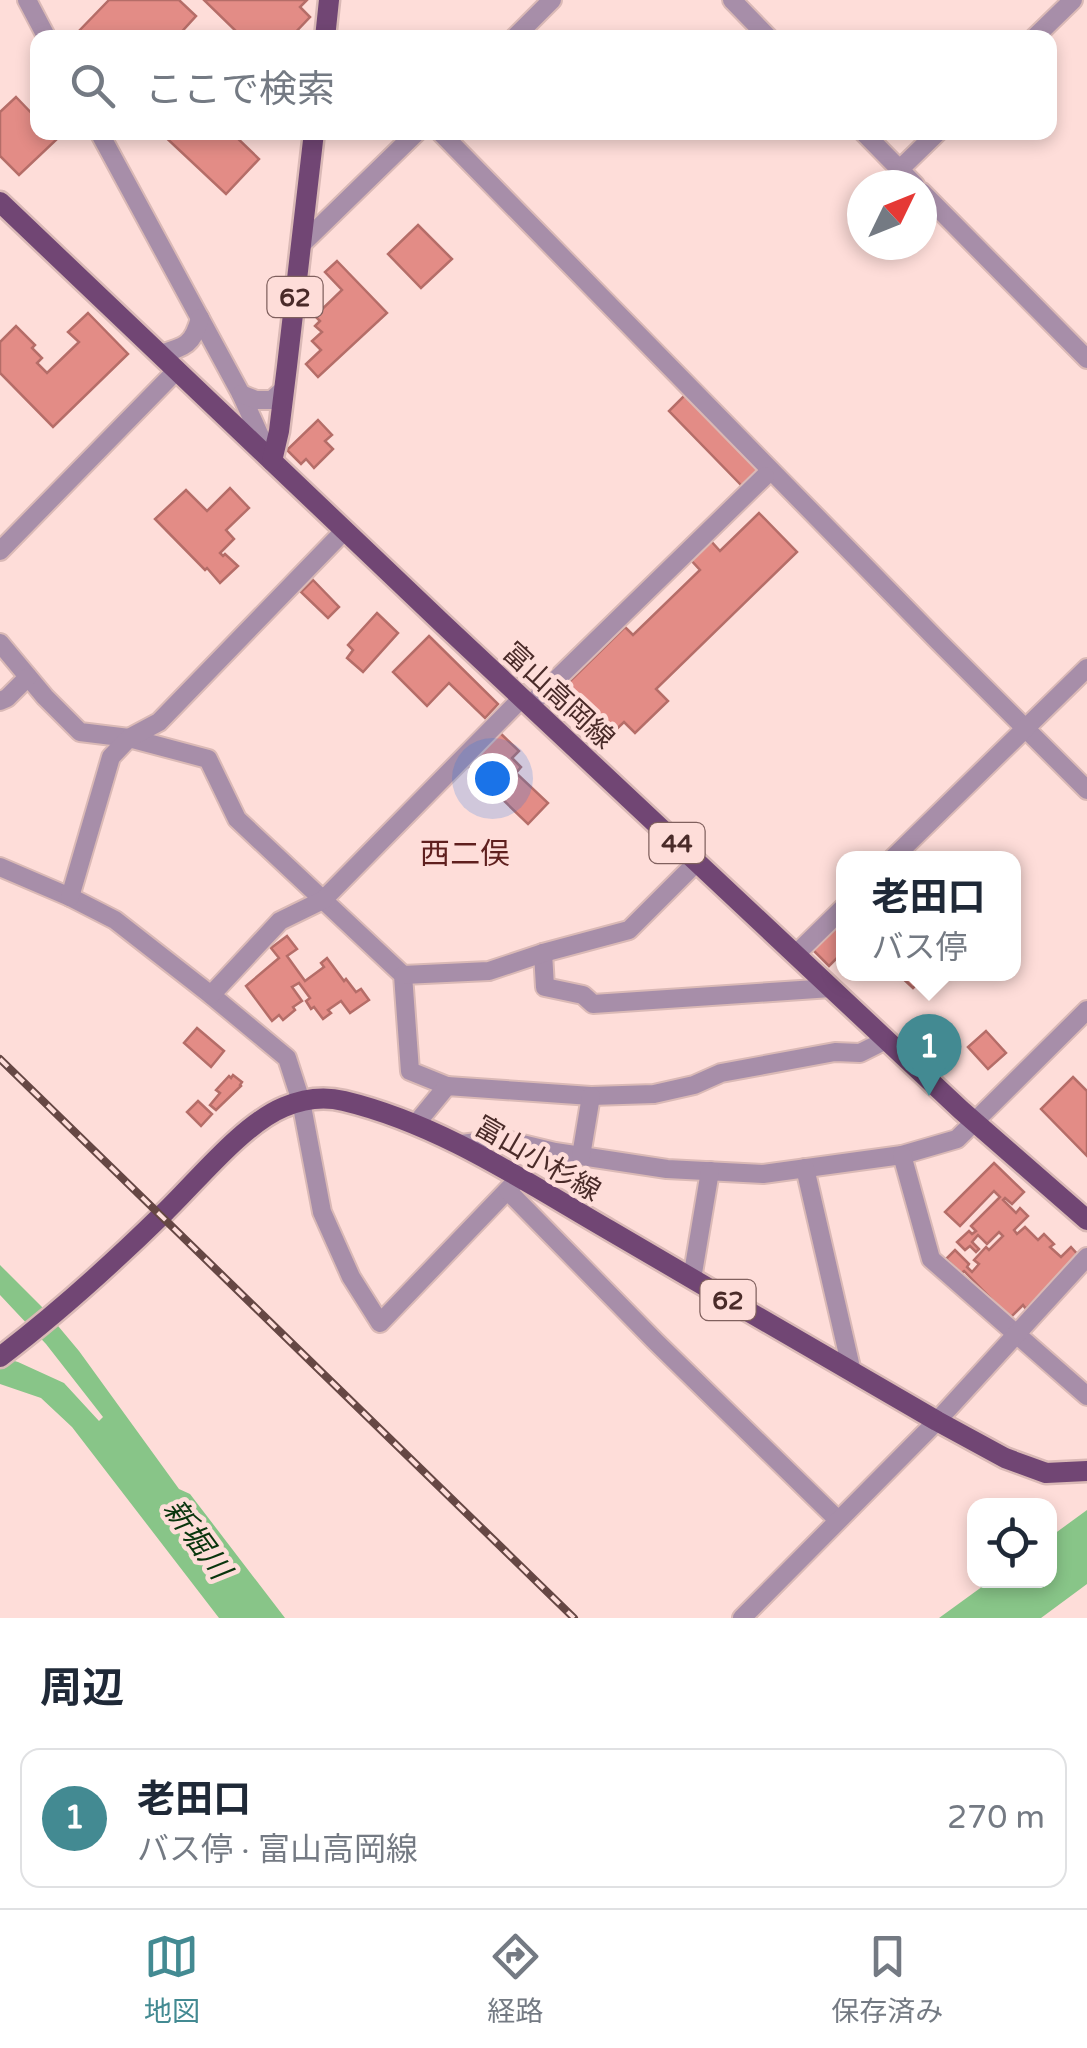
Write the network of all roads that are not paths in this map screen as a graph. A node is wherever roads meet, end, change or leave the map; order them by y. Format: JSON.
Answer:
{"nodes":[{"id":1,"x":27,"y":0,"type":"edge"},
{"id":2,"x":329,"y":0,"type":"edge"},
{"id":3,"x":552,"y":0,"type":"edge"},
{"id":4,"x":732,"y":0,"type":"edge"},
{"id":5,"x":1072,"y":0,"type":"edge"},
{"id":6,"x":44,"y":30,"type":"edge"},
{"id":7,"x":326,"y":30,"type":"edge"},
{"id":8,"x":522,"y":30,"type":"edge"},
{"id":9,"x":761,"y":30,"type":"edge"},
{"id":10,"x":1042,"y":30,"type":"edge"},
{"id":11,"x":103,"y":140,"type":"edge"},
{"id":12,"x":313,"y":140,"type":"edge"},
{"id":13,"x":410,"y":140,"type":"edge"},
{"id":14,"x":448,"y":140,"type":"edge"},
{"id":15,"x":871,"y":140,"type":"edge"},
{"id":16,"x":930,"y":140,"type":"edge"},
{"id":17,"x":900,"y":170,"type":"joint"},
{"id":18,"x":0,"y":202,"type":"edge"},
{"id":19,"x":937,"y":207,"type":"edge"},
{"id":20,"x":302,"y":244,"type":"junction"},
{"id":21,"x":200,"y":318,"type":"junction"},
{"id":22,"x":160,"y":354,"type":"junction"},
{"id":23,"x":1087,"y":360,"type":"edge"},
{"id":24,"x":176,"y":370,"type":"junction"},
{"id":25,"x":284,"y":389,"type":"junction"},
{"id":26,"x":241,"y":394,"type":"junction"},
{"id":27,"x":272,"y":461,"type":"junction"},
{"id":28,"x":765,"y":476,"type":"dead end"},
{"id":29,"x":345,"y":530,"type":"junction"},
{"id":30,"x":0,"y":552,"type":"edge"},
{"id":31,"x":0,"y":643,"type":"edge"},
{"id":32,"x":1087,"y":668,"type":"edge"},
{"id":33,"x":28,"y":677,"type":"junction"},
{"id":34,"x":0,"y":701,"type":"edge"},
{"id":35,"x":526,"y":701,"type":"junction"},
{"id":36,"x":1025,"y":728,"type":"junction"},
{"id":37,"x":129,"y":738,"type":"junction"},
{"id":38,"x":1087,"y":790,"type":"edge"},
{"id":39,"x":901,"y":851,"type":"edge"},
{"id":40,"x":696,"y":862,"type":"junction"},
{"id":41,"x":0,"y":868,"type":"edge"},
{"id":42,"x":70,"y":897,"type":"junction"},
{"id":43,"x":324,"y":900,"type":"junction"},
{"id":44,"x":836,"y":915,"type":"edge"},
{"id":45,"x":543,"y":953,"type":"junction"},
{"id":46,"x":796,"y":955,"type":"junction"},
{"id":47,"x":402,"y":975,"type":"junction"},
{"id":48,"x":831,"y":988,"type":"junction"},
{"id":49,"x":211,"y":994,"type":"junction"},
{"id":50,"x":1087,"y":1010,"type":"edge"},
{"id":51,"x":886,"y":1040,"type":"junction"},
{"id":52,"x":446,"y":1086,"type":"junction"},
{"id":53,"x":591,"y":1096,"type":"junction"},
{"id":54,"x":301,"y":1101,"type":"junction"},
{"id":55,"x":975,"y":1122,"type":"junction"},
{"id":56,"x":415,"y":1125,"type":"junction"},
{"id":57,"x":461,"y":1144,"type":"junction"},
{"id":58,"x":902,"y":1154,"type":"junction"},
{"id":59,"x":580,"y":1156,"type":"junction"},
{"id":60,"x":805,"y":1168,"type":"junction"},
{"id":61,"x":710,"y":1171,"type":"junction"},
{"id":62,"x":513,"y":1185,"type":"junction"},
{"id":63,"x":1087,"y":1220,"type":"edge"},
{"id":64,"x":1087,"y":1256,"type":"edge"},
{"id":65,"x":692,"y":1279,"type":"junction"},
{"id":66,"x":1017,"y":1334,"type":"junction"},
{"id":67,"x":2,"y":1356,"type":"edge"},
{"id":68,"x":852,"y":1372,"type":"junction"},
{"id":69,"x":1087,"y":1396,"type":"edge"},
{"id":70,"x":937,"y":1421,"type":"junction"},
{"id":71,"x":1087,"y":1471,"type":"edge"},
{"id":72,"x":838,"y":1520,"type":"junction"},
{"id":73,"x":742,"y":1618,"type":"edge"}],
"edges":[{"from":1,"to":6,"type":"street"},
{"from":2,"to":7,"type":"main road"},
{"from":3,"to":8,"type":"street"},
{"from":4,"to":9,"type":"street"},
{"from":5,"to":10,"type":"street"},
{"from":11,"to":21,"type":"street"},
{"from":12,"to":20,"type":"main road","number":"62"},
{"from":13,"to":20,"type":"street"},
{"from":14,"to":36,"type":"street"},
{"from":15,"to":17,"type":"street"},
{"from":16,"to":17,"type":"street"},
{"from":18,"to":22,"type":"main road","name":"富山高岡線","number":"44"},
{"from":19,"to":23,"type":"street"},
{"from":20,"to":25,"type":"main road","number":"62"},
{"from":21,"to":22,"type":"street"},
{"from":21,"to":26,"type":"street"},
{"from":22,"to":24,"type":"main road","name":"富山高岡線","number":"44"},
{"from":24,"to":27,"type":"main road","name":"富山高岡線","number":"44"},
{"from":24,"to":30,"type":"street"},
{"from":25,"to":26,"type":"street"},
{"from":25,"to":27,"type":"main road","number":"62"},
{"from":26,"to":27,"type":"street"},
{"from":27,"to":29,"type":"main road","name":"富山高岡線","number":"44"},
{"from":28,"to":35,"type":"street"},
{"from":29,"to":35,"type":"main road","name":"富山高岡線","number":"44"},
{"from":29,"to":37,"type":"street"},
{"from":31,"to":33,"type":"street"},
{"from":32,"to":36,"type":"street"},
{"from":33,"to":34,"type":"street"},
{"from":33,"to":37,"type":"street"},
{"from":35,"to":40,"type":"main road","name":"富山高岡線","number":"44"},
{"from":35,"to":43,"type":"street"},
{"from":36,"to":38,"type":"street"},
{"from":36,"to":39,"type":"street"},
{"from":37,"to":42,"type":"street"},
{"from":37,"to":43,"type":"street"},
{"from":40,"to":45,"type":"street"},
{"from":40,"to":46,"type":"main road","name":"富山高岡線","number":"44"},
{"from":41,"to":42,"type":"street"},
{"from":42,"to":49,"type":"street"},
{"from":43,"to":47,"type":"street"},
{"from":43,"to":49,"type":"street"},
{"from":44,"to":46,"type":"street"},
{"from":45,"to":47,"type":"street"},
{"from":45,"to":48,"type":"street"},
{"from":46,"to":48,"type":"main road","name":"富山高岡線","number":"44"},
{"from":47,"to":52,"type":"street"},
{"from":48,"to":51,"type":"main road","name":"富山高岡線","number":"44"},
{"from":49,"to":54,"type":"street"},
{"from":50,"to":55,"type":"street"},
{"from":51,"to":53,"type":"street"},
{"from":51,"to":55,"type":"main road","name":"富山高岡線","number":"44"},
{"from":52,"to":53,"type":"street"},
{"from":52,"to":56,"type":"street"},
{"from":53,"to":59,"type":"street"},
{"from":54,"to":56,"type":"main road","name":"富山小杉線","number":"62"},
{"from":54,"to":62,"type":"street"},
{"from":54,"to":67,"type":"main road"},
{"from":55,"to":58,"type":"street"},
{"from":55,"to":63,"type":"main road","name":"富山高岡線","number":"44"},
{"from":56,"to":57,"type":"main road","name":"富山小杉線","number":"62"},
{"from":57,"to":59,"type":"street"},
{"from":57,"to":62,"type":"main road","name":"富山小杉線","number":"62"},
{"from":58,"to":60,"type":"street"},
{"from":58,"to":66,"type":"street"},
{"from":59,"to":61,"type":"street"},
{"from":60,"to":61,"type":"street"},
{"from":60,"to":68,"type":"street"},
{"from":61,"to":65,"type":"street"},
{"from":62,"to":65,"type":"main road","name":"富山小杉線","number":"62"},
{"from":62,"to":72,"type":"street"},
{"from":64,"to":66,"type":"street"},
{"from":65,"to":68,"type":"main road","name":"富山小杉線","number":"62"},
{"from":66,"to":69,"type":"street"},
{"from":66,"to":70,"type":"street"},
{"from":68,"to":70,"type":"main road","name":"富山小杉線","number":"62"},
{"from":70,"to":71,"type":"main road","name":"富山小杉線","number":"62"},
{"from":70,"to":72,"type":"street"},
{"from":72,"to":73,"type":"street"}]}
